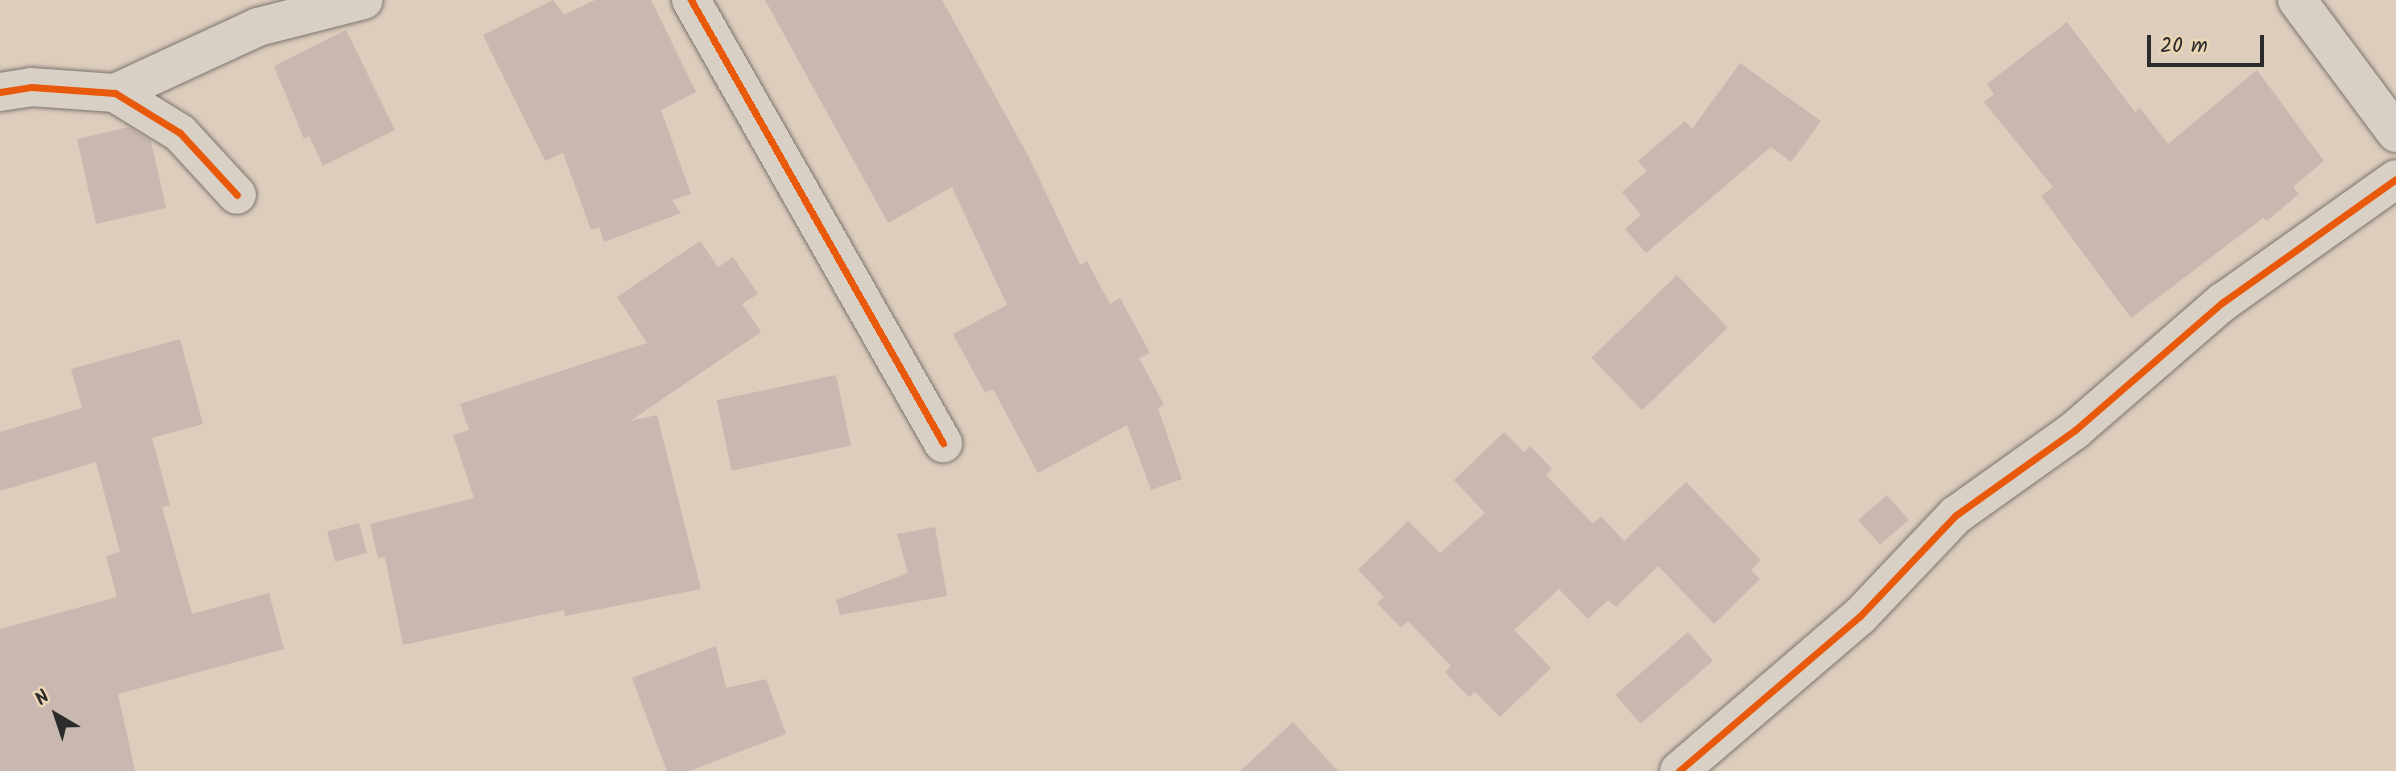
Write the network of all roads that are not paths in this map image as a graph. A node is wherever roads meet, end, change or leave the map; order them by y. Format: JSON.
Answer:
{"nodes":[{"id":1,"x":364,"y":0,"type":"edge"},
{"id":2,"x":691,"y":0,"type":"edge"},
{"id":3,"x":2297,"y":0,"type":"edge"},
{"id":4,"x":0,"y":92,"type":"edge"},
{"id":5,"x":115,"y":93,"type":"junction"},
{"id":6,"x":2396,"y":132,"type":"edge"},
{"id":7,"x":2396,"y":179,"type":"edge"},
{"id":8,"x":237,"y":195,"type":"dead end"},
{"id":9,"x":943,"y":443,"type":"dead end"},
{"id":10,"x":1679,"y":771,"type":"edge"}],
"edges":[{"from":1,"to":5,"type":"street"},
{"from":2,"to":9,"type":"street"},
{"from":3,"to":6,"type":"street"},
{"from":4,"to":5,"type":"street"},
{"from":5,"to":8,"type":"street"},
{"from":7,"to":10,"type":"street"}]}
